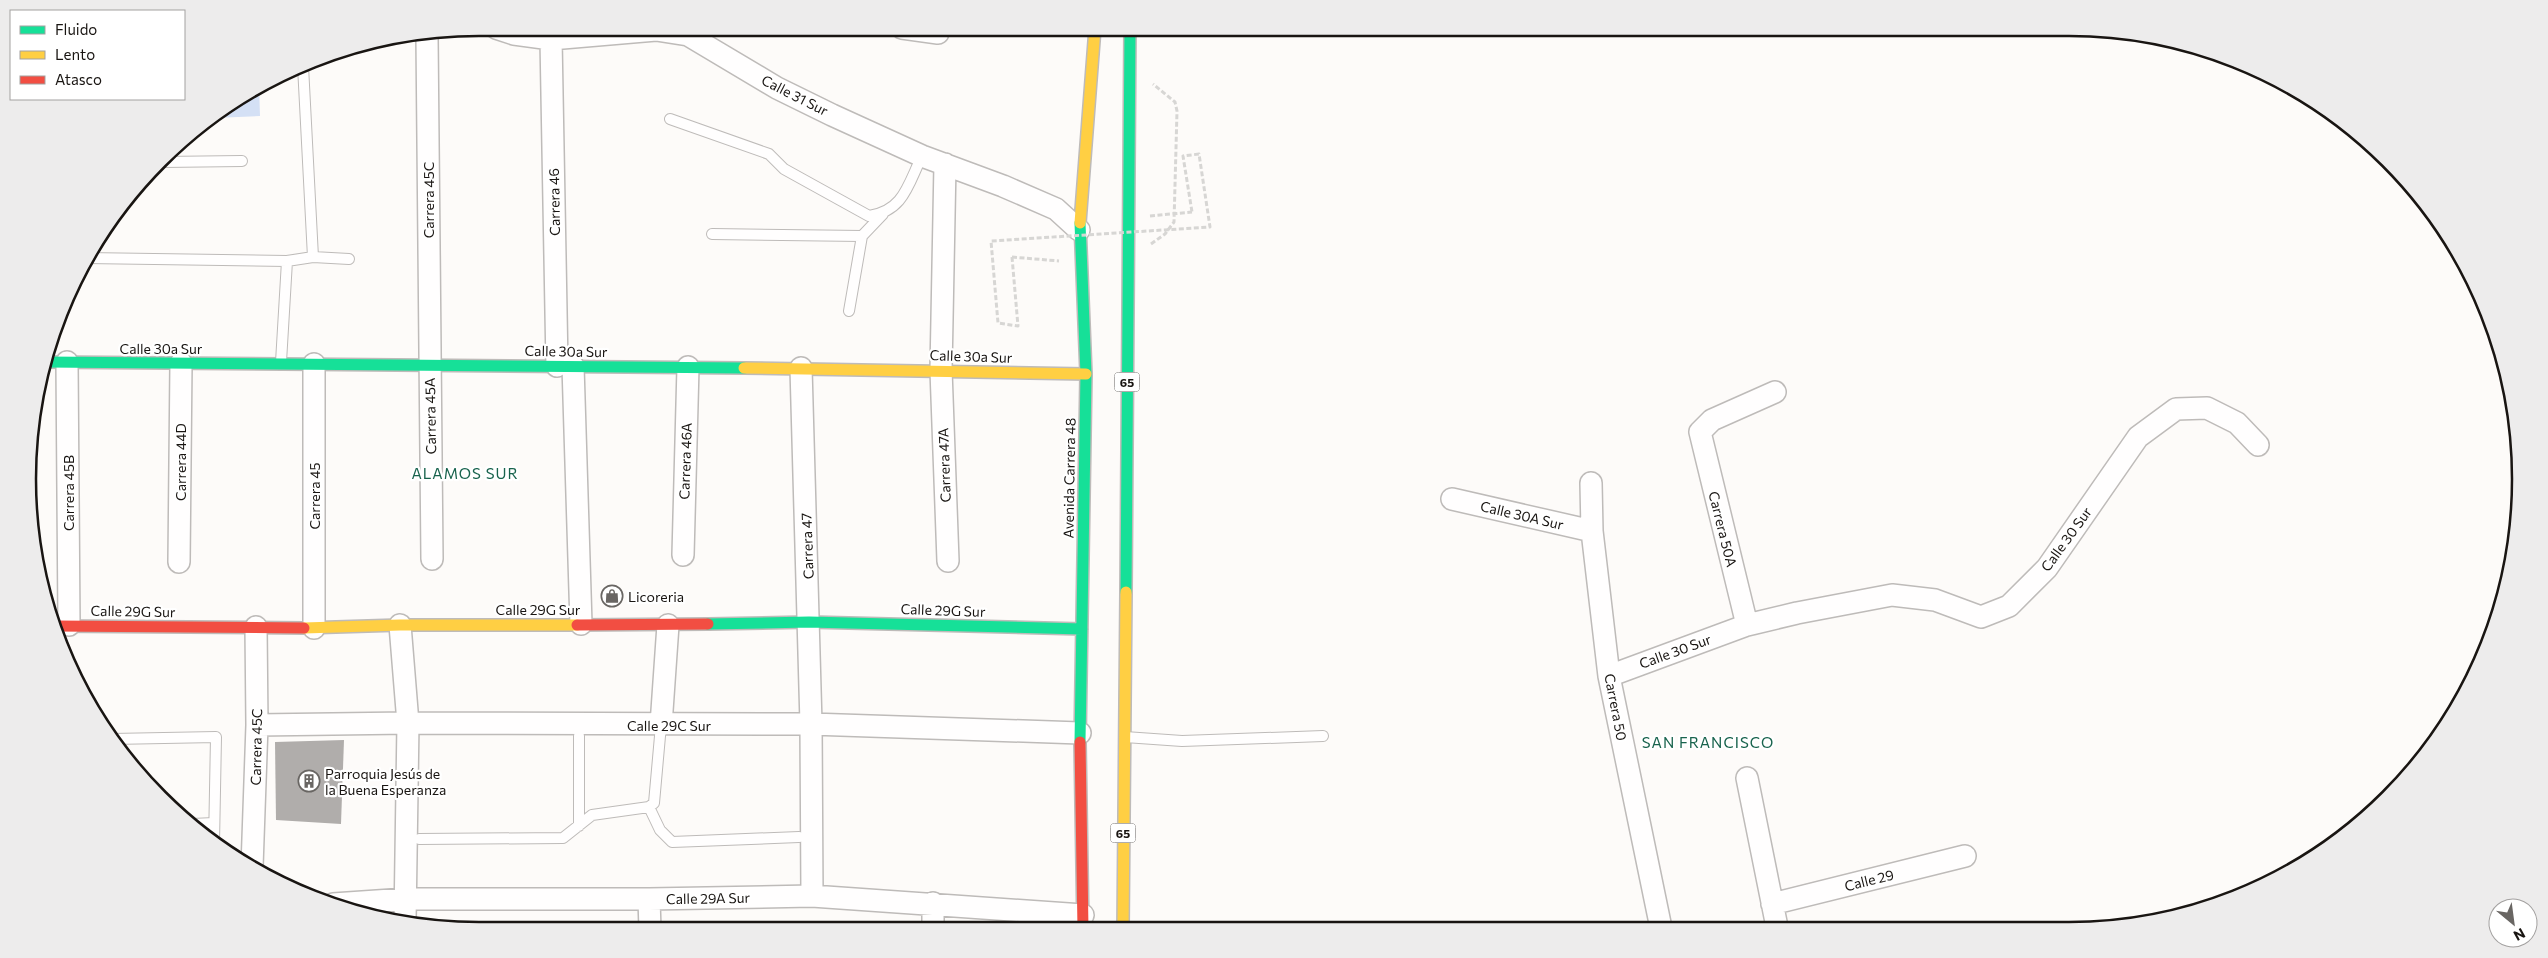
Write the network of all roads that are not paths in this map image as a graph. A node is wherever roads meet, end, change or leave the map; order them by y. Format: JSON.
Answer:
{"nodes":[{"id":1,"x":529,"y":36,"type":"edge"},
{"id":2,"x":567,"y":36,"type":"edge"},
{"id":3,"x":700,"y":36,"type":"edge"},
{"id":4,"x":1094,"y":36,"type":"edge"},
{"id":5,"x":1130,"y":36,"type":"edge"},
{"id":6,"x":427,"y":39,"type":"edge"},
{"id":7,"x":551,"y":39,"type":"junction"},
{"id":8,"x":303,"y":73,"type":"edge"},
{"id":9,"x":670,"y":119,"type":"dead end"},
{"id":10,"x":922,"y":156,"type":"junction"},
{"id":11,"x":242,"y":160,"type":"dead end"},
{"id":12,"x":170,"y":162,"type":"edge"},
{"id":13,"x":945,"y":164,"type":"junction"},
{"id":14,"x":883,"y":214,"type":"junction"},
{"id":15,"x":1079,"y":230,"type":"junction"},
{"id":16,"x":712,"y":234,"type":"dead end"},
{"id":17,"x":862,"y":236,"type":"junction"},
{"id":18,"x":96,"y":258,"type":"edge"},
{"id":19,"x":312,"y":258,"type":"junction"},
{"id":20,"x":349,"y":259,"type":"dead end"},
{"id":21,"x":287,"y":261,"type":"junction"},
{"id":22,"x":849,"y":311,"type":"dead end"},
{"id":23,"x":52,"y":362,"type":"edge"},
{"id":24,"x":67,"y":362,"type":"junction"},
{"id":25,"x":181,"y":363,"type":"junction"},
{"id":26,"x":280,"y":363,"type":"junction"},
{"id":27,"x":429,"y":363,"type":"junction"},
{"id":28,"x":314,"y":364,"type":"junction"},
{"id":29,"x":565,"y":366,"type":"junction"},
{"id":30,"x":688,"y":367,"type":"junction"},
{"id":31,"x":802,"y":368,"type":"junction"},
{"id":32,"x":941,"y":370,"type":"junction"},
{"id":33,"x":1086,"y":374,"type":"junction"},
{"id":34,"x":1775,"y":392,"type":"dead end"},
{"id":35,"x":2258,"y":445,"type":"dead end"},
{"id":36,"x":1591,"y":483,"type":"dead end"},
{"id":37,"x":1452,"y":499,"type":"dead end"},
{"id":38,"x":1592,"y":531,"type":"junction"},
{"id":39,"x":683,"y":554,"type":"dead end"},
{"id":40,"x":432,"y":559,"type":"dead end"},
{"id":41,"x":948,"y":561,"type":"dead end"},
{"id":42,"x":179,"y":562,"type":"dead end"},
{"id":43,"x":809,"y":622,"type":"junction"},
{"id":44,"x":61,"y":624,"type":"edge"},
{"id":45,"x":581,"y":624,"type":"junction"},
{"id":46,"x":61,"y":625,"type":"edge"},
{"id":47,"x":400,"y":625,"type":"junction"},
{"id":48,"x":668,"y":625,"type":"junction"},
{"id":49,"x":1747,"y":625,"type":"junction"},
{"id":50,"x":256,"y":627,"type":"junction"},
{"id":51,"x":314,"y":628,"type":"junction"},
{"id":52,"x":1082,"y":629,"type":"junction"},
{"id":53,"x":1609,"y":676,"type":"junction"},
{"id":54,"x":408,"y":723,"type":"junction"},
{"id":55,"x":811,"y":724,"type":"junction"},
{"id":56,"x":661,"y":725,"type":"junction"},
{"id":57,"x":257,"y":726,"type":"junction"},
{"id":58,"x":1080,"y":733,"type":"junction"},
{"id":59,"x":579,"y":736,"type":"dead end"},
{"id":60,"x":1323,"y":736,"type":"dead end"},
{"id":61,"x":1124,"y":737,"type":"junction"},
{"id":62,"x":121,"y":739,"type":"edge"},
{"id":63,"x":1747,"y":778,"type":"dead end"},
{"id":64,"x":649,"y":806,"type":"junction"},
{"id":65,"x":214,"y":823,"type":"junction"},
{"id":66,"x":201,"y":824,"type":"edge"},
{"id":67,"x":579,"y":826,"type":"junction"},
{"id":68,"x":214,"y":834,"type":"edge"},
{"id":69,"x":799,"y":837,"type":"dead end"},
{"id":70,"x":419,"y":839,"type":"dead end"},
{"id":71,"x":1965,"y":856,"type":"dead end"},
{"id":72,"x":252,"y":859,"type":"edge"},
{"id":73,"x":812,"y":896,"type":"junction"},
{"id":74,"x":406,"y":899,"type":"junction"},
{"id":75,"x":649,"y":899,"type":"junction"},
{"id":76,"x":351,"y":903,"type":"edge"},
{"id":77,"x":932,"y":903,"type":"junction"},
{"id":78,"x":1772,"y":904,"type":"junction"},
{"id":79,"x":405,"y":915,"type":"edge"},
{"id":80,"x":650,"y":922,"type":"edge"},
{"id":81,"x":933,"y":922,"type":"edge"},
{"id":82,"x":1083,"y":922,"type":"edge"},
{"id":83,"x":1123,"y":922,"type":"edge"},
{"id":84,"x":1660,"y":922,"type":"edge"},
{"id":85,"x":1776,"y":922,"type":"edge"}],
"edges":[{"from":1,"to":7,"type":"street","name":"Calle 31 Sur"},
{"from":2,"to":7,"type":"street","name":"Calle 31 Sur"},
{"from":3,"to":10,"type":"street","name":"Calle 31 Sur"},
{"from":4,"to":15,"type":"street","name":"Avenida Carrera 48"},
{"from":5,"to":61,"type":"street","number":"65"},
{"from":6,"to":27,"type":"street","name":"Carrera 45C"},
{"from":7,"to":29,"type":"street","name":"Carrera 46"},
{"from":8,"to":19,"type":"lane"},
{"from":9,"to":14,"type":"lane"},
{"from":10,"to":13,"type":"street","name":"Calle 31 Sur"},
{"from":10,"to":14,"type":"lane"},
{"from":11,"to":12,"type":"lane"},
{"from":13,"to":15,"type":"street","name":"Calle 31 Sur"},
{"from":13,"to":32,"type":"street","name":"Carrera 47A"},
{"from":14,"to":17,"type":"lane"},
{"from":15,"to":33,"type":"street","name":"Avenida Carrera 48"},
{"from":16,"to":17,"type":"lane"},
{"from":17,"to":22,"type":"lane"},
{"from":18,"to":21,"type":"lane"},
{"from":19,"to":20,"type":"lane"},
{"from":19,"to":21,"type":"lane"},
{"from":21,"to":26,"type":"lane"},
{"from":23,"to":24,"type":"street","name":"Calle 30a Sur"},
{"from":24,"to":25,"type":"street","name":"Calle 30a Sur"},
{"from":24,"to":44,"type":"street","name":"Carrera 45B"},
{"from":25,"to":26,"type":"street","name":"Calle 30a Sur"},
{"from":25,"to":42,"type":"street","name":"Carrera 44D"},
{"from":26,"to":28,"type":"street","name":"Calle 30a Sur"},
{"from":27,"to":28,"type":"street","name":"Calle 30a Sur"},
{"from":27,"to":29,"type":"street","name":"Calle 30a Sur"},
{"from":27,"to":40,"type":"street","name":"Carrera 45A"},
{"from":28,"to":51,"type":"street","name":"Carrera 45"},
{"from":29,"to":30,"type":"street","name":"Calle 30a Sur"},
{"from":29,"to":45,"type":"street","name":"Carrera 46"},
{"from":30,"to":31,"type":"street","name":"Calle 30a Sur"},
{"from":30,"to":39,"type":"street","name":"Carrera 46A"},
{"from":31,"to":32,"type":"street","name":"Calle 30a Sur"},
{"from":31,"to":43,"type":"street","name":"Carrera 47"},
{"from":32,"to":33,"type":"street","name":"Calle 30a Sur"},
{"from":32,"to":41,"type":"street","name":"Carrera 47A"},
{"from":33,"to":52,"type":"street","name":"Avenida Carrera 48"},
{"from":34,"to":49,"type":"street","name":"Carrera 50A"},
{"from":35,"to":49,"type":"street","name":"Calle 30 Sur"},
{"from":36,"to":38,"type":"street","name":"Carrera 50"},
{"from":37,"to":38,"type":"street","name":"Calle 30A Sur"},
{"from":38,"to":53,"type":"street","name":"Carrera 50"},
{"from":43,"to":48,"type":"street","name":"Calle 29G Sur"},
{"from":43,"to":52,"type":"street","name":"Calle 29G Sur"},
{"from":43,"to":55,"type":"street","name":"Carrera 47"},
{"from":45,"to":47,"type":"street","name":"Calle 29G Sur"},
{"from":45,"to":48,"type":"street","name":"Calle 29G Sur"},
{"from":46,"to":50,"type":"street","name":"Calle 29G Sur"},
{"from":47,"to":51,"type":"street","name":"Calle 29G Sur"},
{"from":47,"to":54,"type":"street"},
{"from":48,"to":56,"type":"street"},
{"from":49,"to":53,"type":"street","name":"Calle 30 Sur"},
{"from":50,"to":51,"type":"street","name":"Calle 29G Sur"},
{"from":50,"to":57,"type":"street","name":"Carrera 45C"},
{"from":52,"to":58,"type":"street","name":"Avenida Carrera 48"},
{"from":53,"to":84,"type":"street","name":"Carrera 50"},
{"from":54,"to":56,"type":"street","name":"Calle 29C Sur"},
{"from":54,"to":57,"type":"street","name":"Calle 29C Sur"},
{"from":54,"to":74,"type":"street"},
{"from":55,"to":56,"type":"street","name":"Calle 29C Sur"},
{"from":55,"to":58,"type":"street","name":"Calle 29C Sur"},
{"from":55,"to":73,"type":"street","name":"Carrera 47"},
{"from":56,"to":64,"type":"lane"},
{"from":57,"to":72,"type":"street","name":"Carrera 45C"},
{"from":58,"to":82,"type":"street","name":"Avenida Carrera 48"},
{"from":59,"to":67,"type":"lane"},
{"from":60,"to":61,"type":"lane"},
{"from":61,"to":83,"type":"street","number":"65"},
{"from":62,"to":65,"type":"lane"},
{"from":63,"to":78,"type":"street"},
{"from":64,"to":67,"type":"lane"},
{"from":64,"to":69,"type":"lane"},
{"from":65,"to":66,"type":"lane"},
{"from":65,"to":68,"type":"lane"},
{"from":67,"to":70,"type":"lane"},
{"from":71,"to":78,"type":"street","name":"Calle 29"},
{"from":73,"to":75,"type":"street","name":"Calle 29A Sur"},
{"from":73,"to":77,"type":"street","name":"Calle 29A Sur"},
{"from":74,"to":75,"type":"street","name":"Calle 29A Sur"},
{"from":74,"to":76,"type":"street","name":"Calle 29A Sur"},
{"from":74,"to":79,"type":"street"},
{"from":75,"to":80,"type":"street"},
{"from":77,"to":81,"type":"street"},
{"from":77,"to":82,"type":"street","name":"Calle 29A Sur"},
{"from":78,"to":85,"type":"street"}]}
